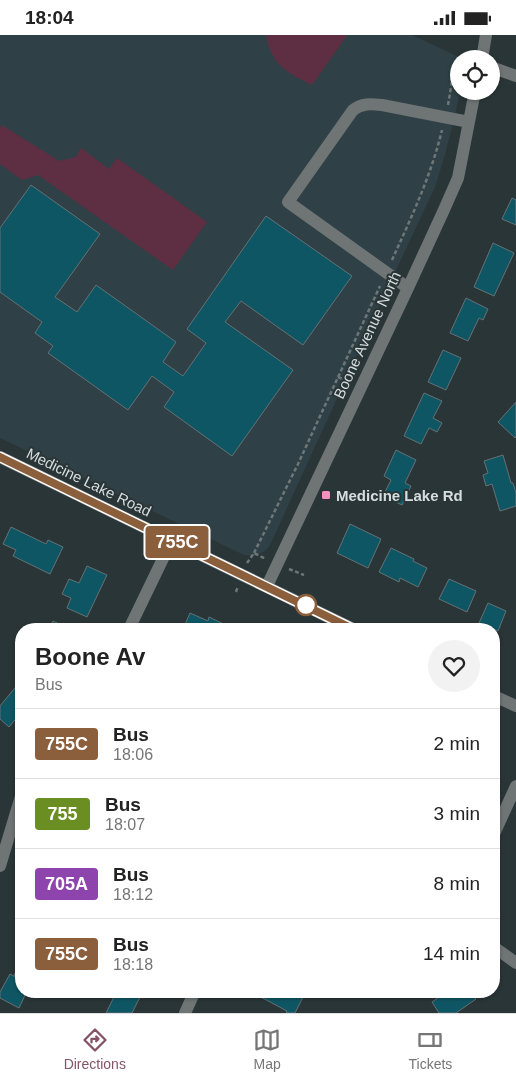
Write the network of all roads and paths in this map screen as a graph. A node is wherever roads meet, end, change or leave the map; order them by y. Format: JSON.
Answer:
{"nodes":[{"id":1,"x":486,"y":35,"type":"edge"},
{"id":2,"x":484,"y":50,"type":"edge"},
{"id":3,"x":500,"y":70,"type":"edge"},
{"id":4,"x":516,"y":76,"type":"edge"},
{"id":5,"x":450,"y":91,"type":"edge"},
{"id":6,"x":473,"y":100,"type":"edge"},
{"id":7,"x":445,"y":117,"type":"junction"},
{"id":8,"x":469,"y":122,"type":"junction"},
{"id":9,"x":386,"y":272,"type":"junction"},
{"id":10,"x":408,"y":287,"type":"junction"},
{"id":11,"x":0,"y":457,"type":"edge"},
{"id":12,"x":172,"y":540,"type":"junction"},
{"id":13,"x":254,"y":553,"type":"dead end"},
{"id":14,"x":267,"y":586,"type":"junction"},
{"id":15,"x":132,"y":623,"type":"edge"},
{"id":16,"x":341,"y":623,"type":"edge"},
{"id":17,"x":500,"y":698,"type":"edge"},
{"id":18,"x":516,"y":706,"type":"edge"},
{"id":19,"x":516,"y":786,"type":"edge"},
{"id":20,"x":15,"y":816,"type":"edge"},
{"id":21,"x":500,"y":820,"type":"edge"},
{"id":22,"x":0,"y":866,"type":"edge"},
{"id":23,"x":500,"y":951,"type":"edge"},
{"id":24,"x":516,"y":963,"type":"edge"},
{"id":25,"x":192,"y":998,"type":"edge"},
{"id":26,"x":185,"y":1013,"type":"edge"}],
"edges":[{"from":1,"to":2,"type":"street"},
{"from":3,"to":4,"type":"street"},
{"from":5,"to":7,"type":"path"},
{"from":6,"to":8,"type":"street","name":"Boone Avenue North"},
{"from":7,"to":8,"type":"street"},
{"from":7,"to":9,"type":"path"},
{"from":7,"to":9,"type":"street"},
{"from":8,"to":10,"type":"street","name":"Boone Avenue North"},
{"from":9,"to":10,"type":"street"},
{"from":9,"to":13,"type":"path"},
{"from":10,"to":14,"type":"street","name":"Boone Avenue North"},
{"from":11,"to":12,"type":"street","name":"Medicine Lake Road"},
{"from":12,"to":14,"type":"street","name":"Medicine Lake Road"},
{"from":12,"to":15,"type":"street"},
{"from":14,"to":16,"type":"street","name":"Medicine Lake Road"},
{"from":17,"to":18,"type":"street"},
{"from":19,"to":21,"type":"street"},
{"from":20,"to":22,"type":"street"},
{"from":23,"to":24,"type":"street"},
{"from":25,"to":26,"type":"street"}]}
